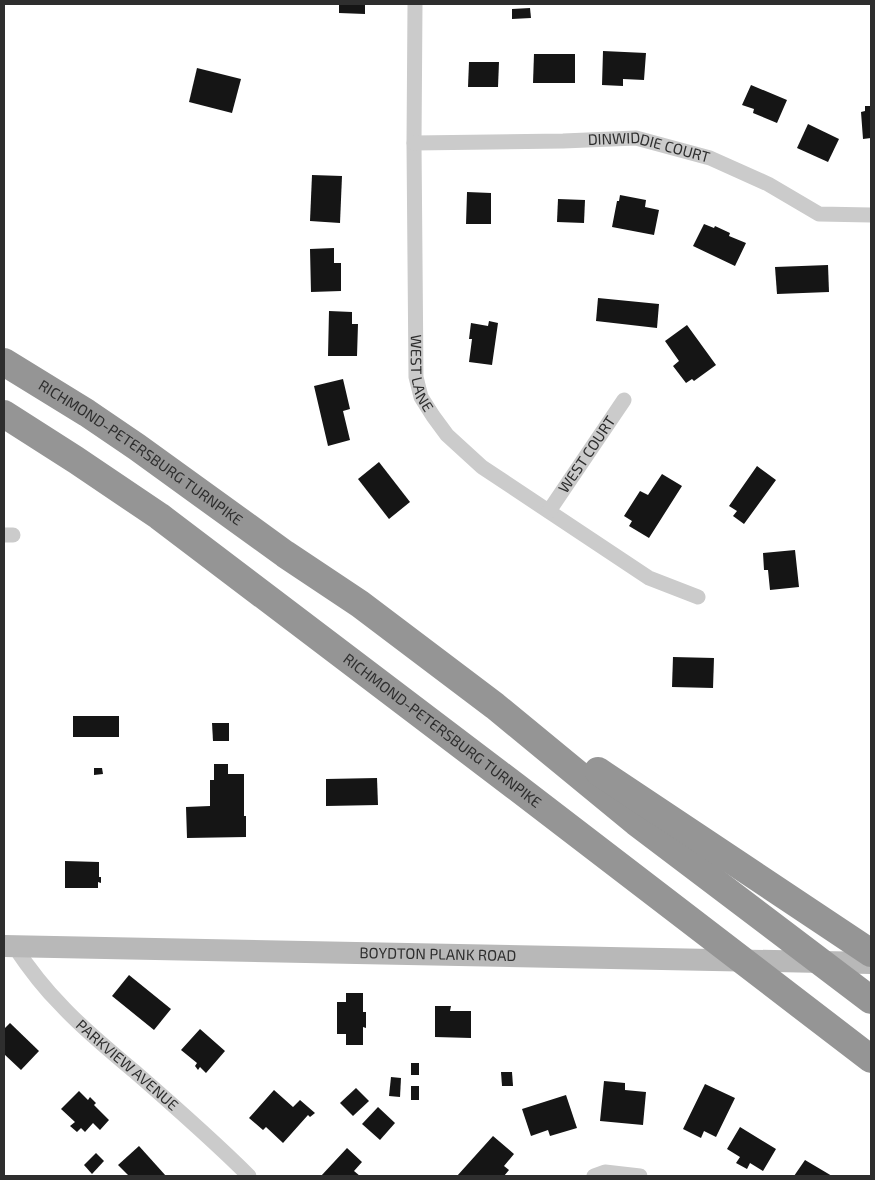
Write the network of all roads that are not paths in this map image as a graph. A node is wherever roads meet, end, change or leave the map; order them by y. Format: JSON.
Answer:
{"nodes":[{"id":1,"x":415,"y":4,"type":"edge"},
{"id":2,"x":414,"y":143,"type":"junction"},
{"id":3,"x":871,"y":215,"type":"edge"},
{"id":4,"x":4,"y":362,"type":"edge"},
{"id":5,"x":624,"y":400,"type":"dead end"},
{"id":6,"x":4,"y":414,"type":"edge"},
{"id":7,"x":549,"y":511,"type":"junction"},
{"id":8,"x":698,"y":597,"type":"dead end"},
{"id":9,"x":495,"y":706,"type":"junction"},
{"id":10,"x":9,"y":946,"type":"edge"},
{"id":11,"x":871,"y":953,"type":"edge"},
{"id":12,"x":871,"y":963,"type":"edge"},
{"id":13,"x":871,"y":1000,"type":"edge"},
{"id":14,"x":871,"y":1059,"type":"edge"},
{"id":15,"x":247,"y":1176,"type":"edge"},
{"id":16,"x":594,"y":1176,"type":"edge"},
{"id":17,"x":640,"y":1176,"type":"edge"}],
"edges":[{"from":1,"to":2,"type":"street","name":"WEST LANE"},
{"from":2,"to":3,"type":"street","name":"DINWIDDIE COURT"},
{"from":2,"to":7,"type":"street","name":"WEST LANE"},
{"from":4,"to":9,"type":"highway","name":"RICHMOND-PETERSBURG TURNPIKE"},
{"from":5,"to":7,"type":"street","name":"WEST COURT"},
{"from":6,"to":14,"type":"highway","name":"RICHMOND-PETERSBURG TURNPIKE"},
{"from":7,"to":8,"type":"street","name":"WEST LANE"},
{"from":9,"to":11,"type":"highway"},
{"from":9,"to":13,"type":"highway","name":"RICHMOND-PETERSBURG TURNPIKE"},
{"from":10,"to":12,"type":"main road","name":"BOYDTON PLANK ROAD"},
{"from":10,"to":15,"type":"street","name":"PARKVIEW AVENUE"},
{"from":16,"to":17,"type":"street"}]}
